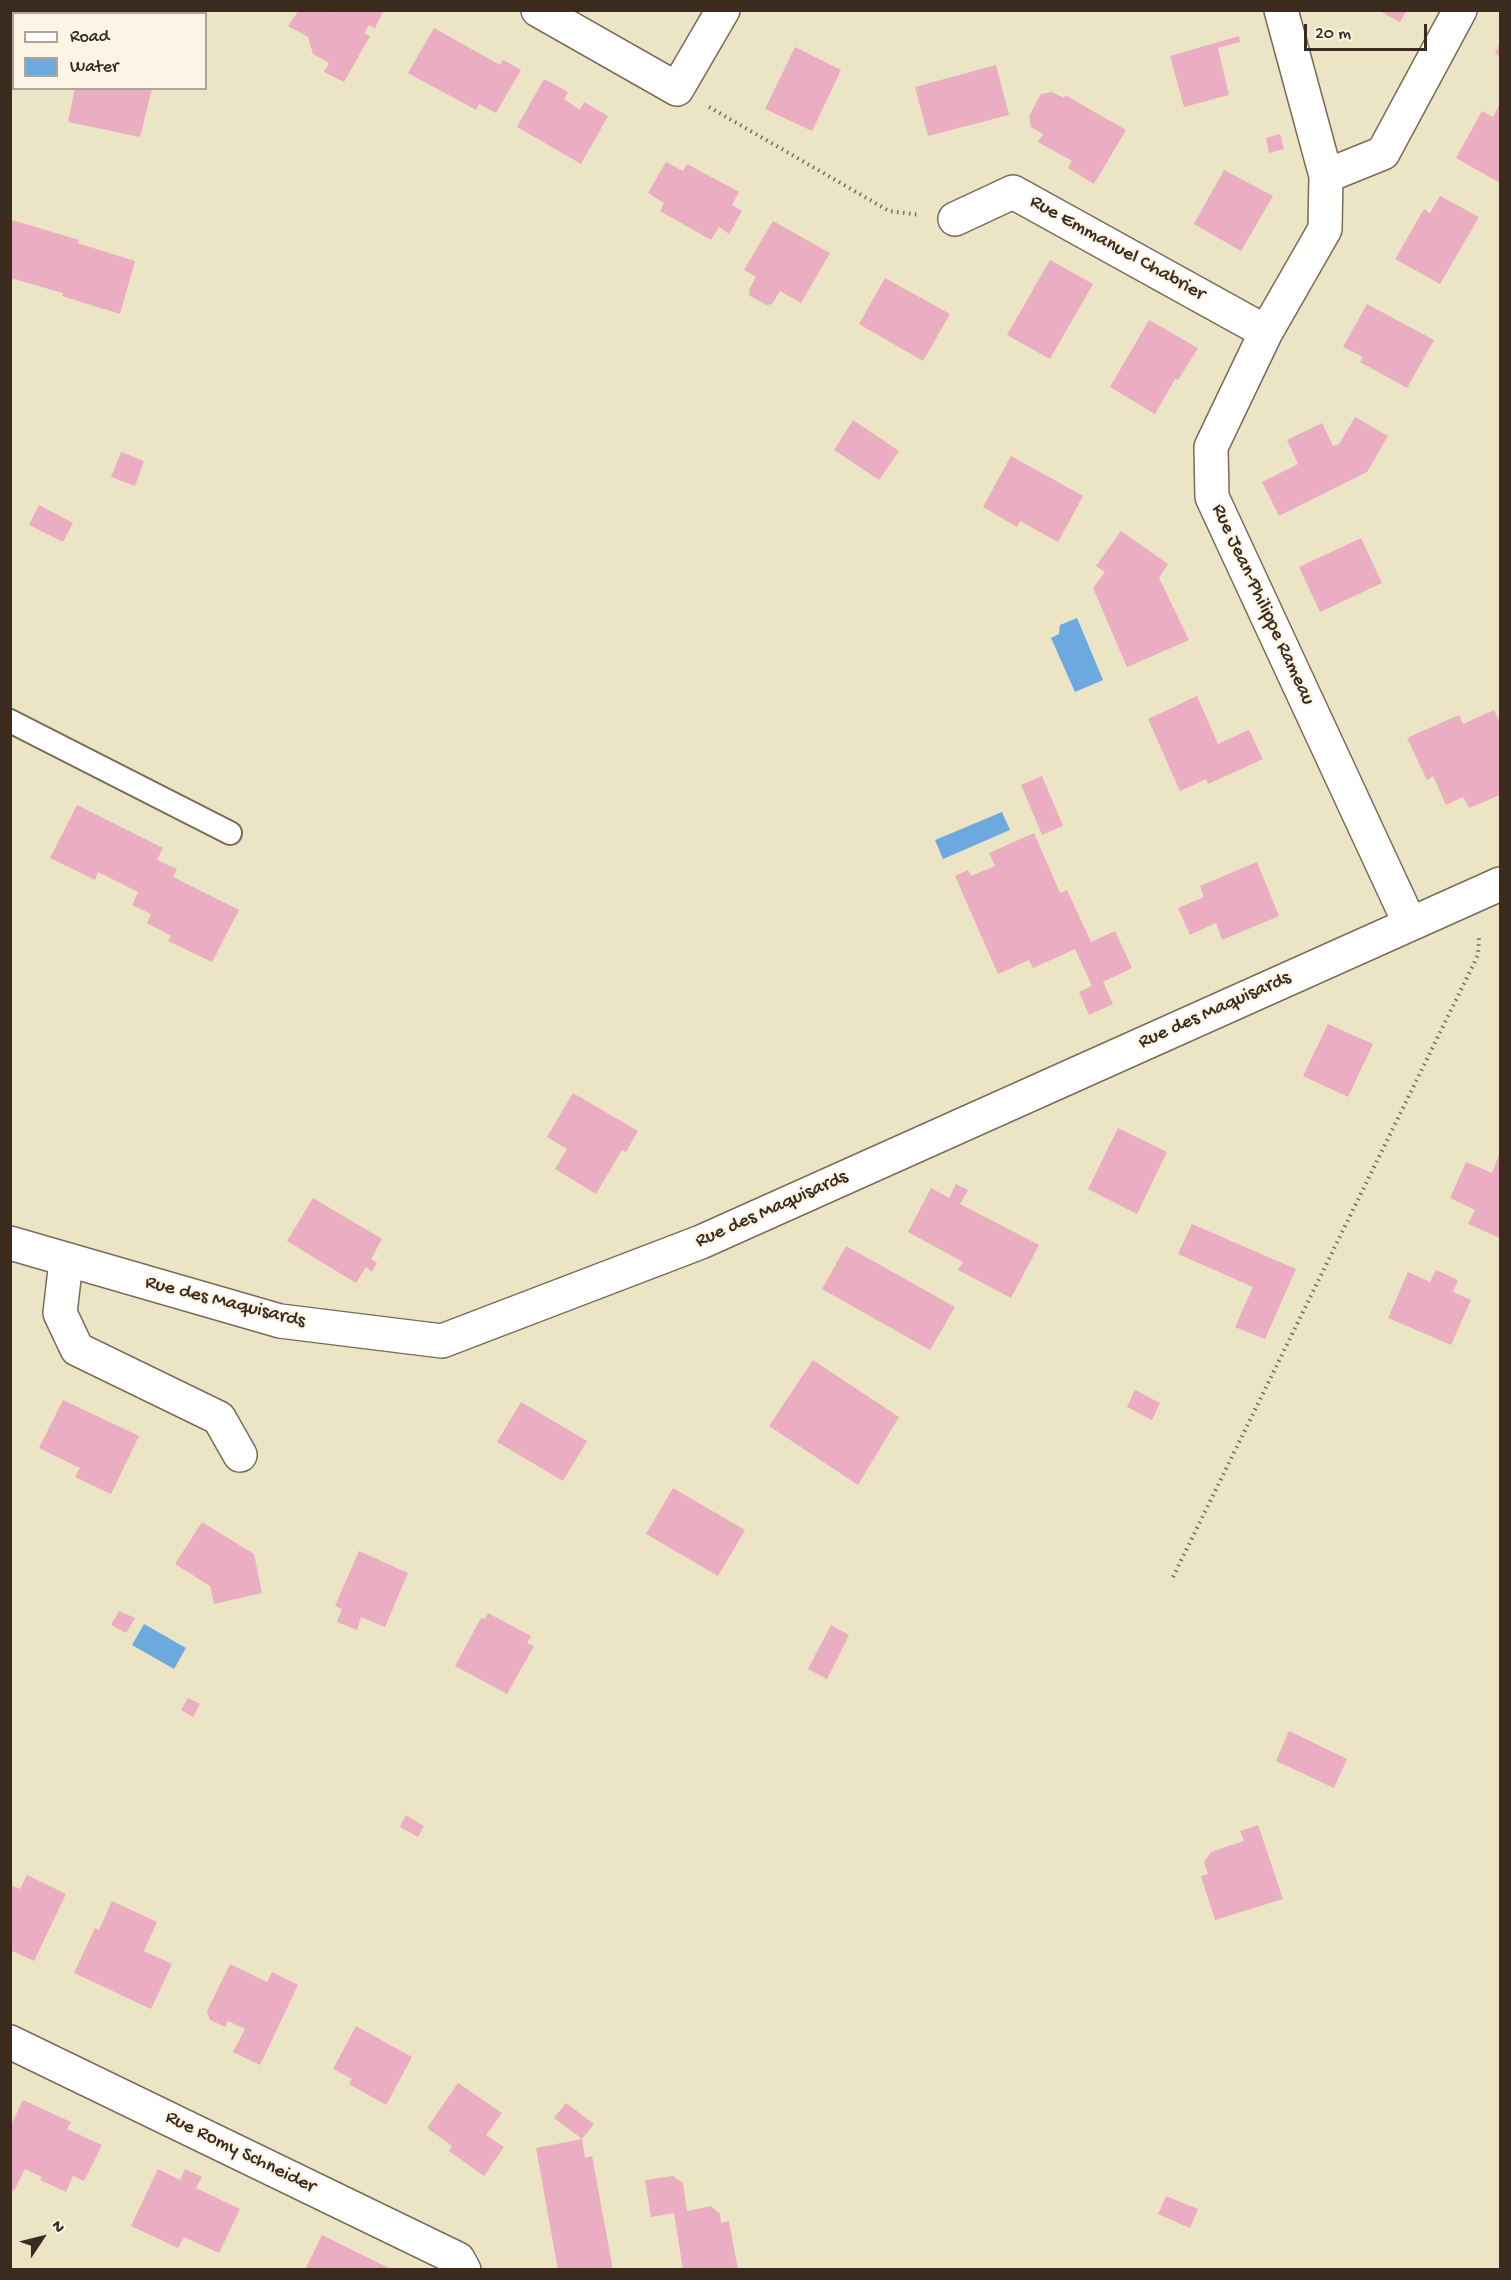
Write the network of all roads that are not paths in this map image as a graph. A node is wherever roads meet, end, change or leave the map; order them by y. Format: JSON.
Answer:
{"nodes":[{"id":1,"x":538,"y":10,"type":"edge"},
{"id":2,"x":723,"y":10,"type":"edge"},
{"id":3,"x":1281,"y":10,"type":"edge"},
{"id":4,"x":1460,"y":10,"type":"edge"},
{"id":5,"x":1326,"y":176,"type":"junction"},
{"id":6,"x":955,"y":219,"type":"road end"},
{"id":7,"x":1266,"y":332,"type":"junction"},
{"id":8,"x":10,"y":721,"type":"edge"},
{"id":9,"x":230,"y":833,"type":"dead end"},
{"id":10,"x":1490,"y":888,"type":"edge"},
{"id":11,"x":1410,"y":924,"type":"junction"},
{"id":12,"x":10,"y":1243,"type":"edge"},
{"id":13,"x":66,"y":1261,"type":"junction"},
{"id":14,"x":240,"y":1455,"type":"dead end"},
{"id":15,"x":10,"y":2042,"type":"edge"},
{"id":16,"x":464,"y":2270,"type":"edge"}],
"edges":[{"from":1,"to":2,"type":"street"},
{"from":3,"to":5,"type":"street","name":"Rue Jean-Philippe Rameau"},
{"from":4,"to":5,"type":"street"},
{"from":5,"to":7,"type":"street","name":"Rue Jean-Philippe Rameau"},
{"from":6,"to":7,"type":"street","name":"Rue Emmanuel Chabrier"},
{"from":7,"to":11,"type":"street","name":"Rue Jean-Philippe Rameau"},
{"from":8,"to":9,"type":"lane"},
{"from":10,"to":11,"type":"street","name":"Rue des Maquisards"},
{"from":11,"to":13,"type":"street","name":"Rue des Maquisards"},
{"from":12,"to":13,"type":"street","name":"Rue des Maquisards"},
{"from":13,"to":14,"type":"street"},
{"from":15,"to":16,"type":"street","name":"Rue Romy Schneider"}]}
